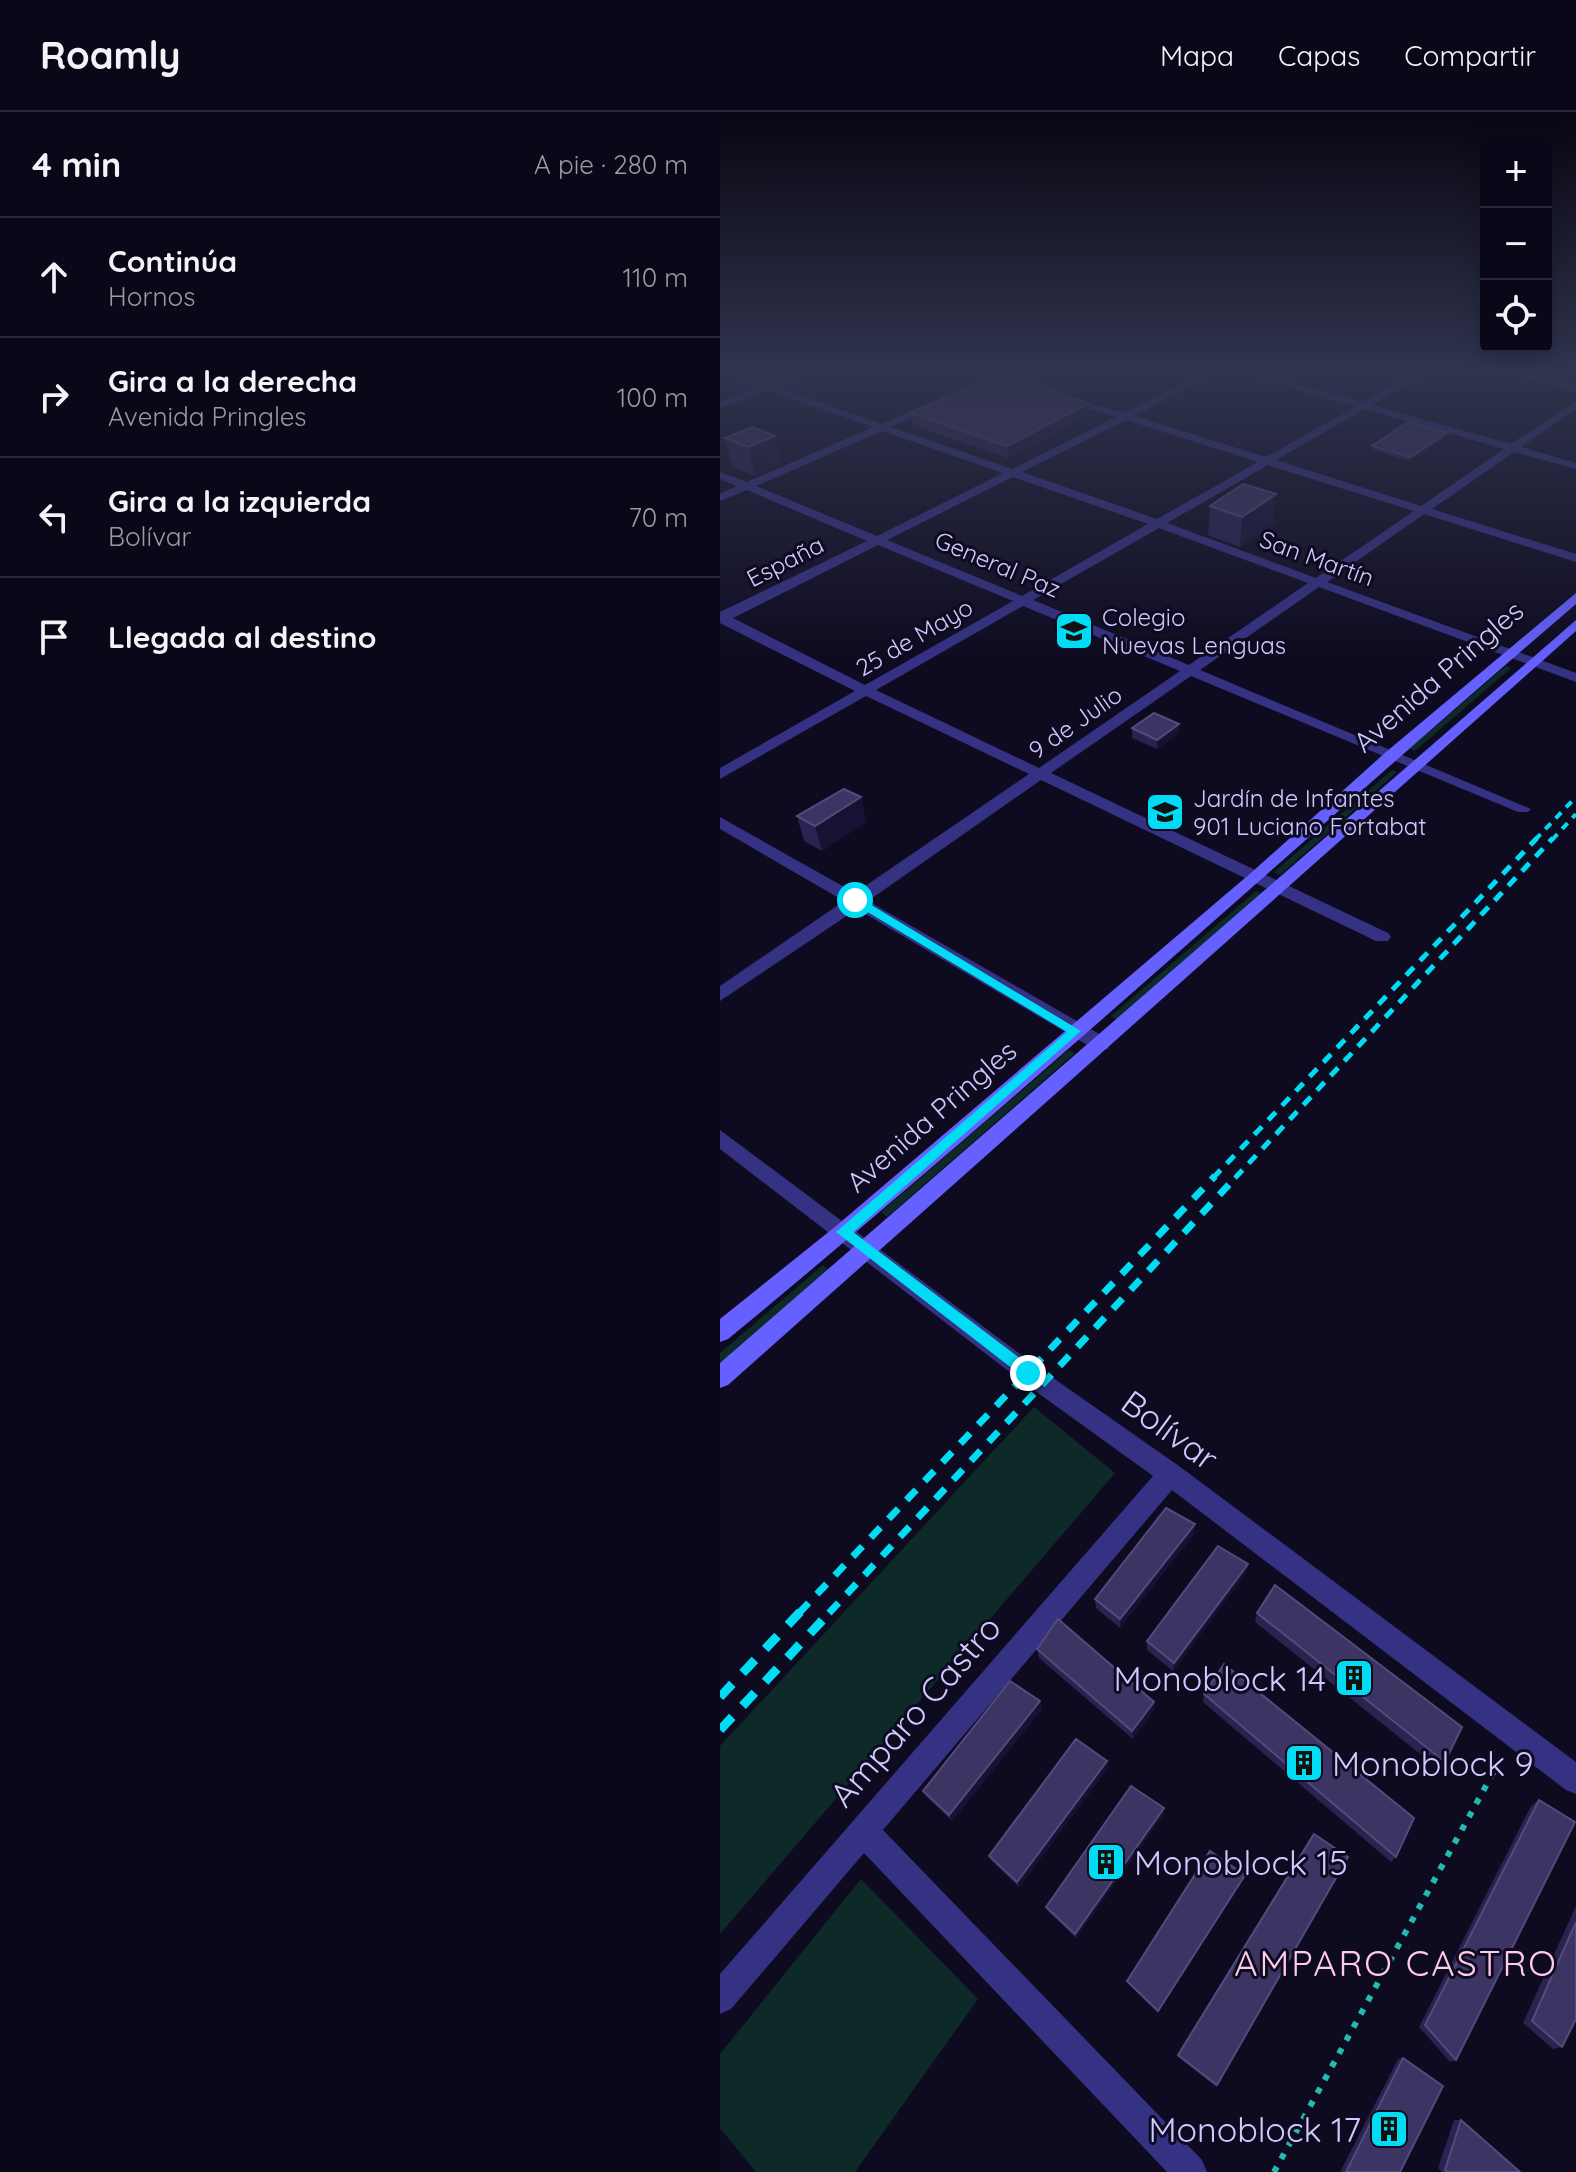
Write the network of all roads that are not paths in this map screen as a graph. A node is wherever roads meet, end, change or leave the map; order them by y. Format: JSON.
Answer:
{"nodes":[{"id":1,"x":789,"y":468,"type":"edge"},
{"id":2,"x":1000,"y":468,"type":"edge"},
{"id":3,"x":1019,"y":468,"type":"edge"},
{"id":4,"x":1255,"y":468,"type":"edge"},
{"id":5,"x":1291,"y":468,"type":"edge"},
{"id":6,"x":1484,"y":468,"type":"edge"},
{"id":7,"x":1011,"y":472,"type":"junction"},
{"id":8,"x":720,"y":475,"type":"edge"},
{"id":9,"x":748,"y":486,"type":"junction"},
{"id":10,"x":720,"y":498,"type":"edge"},
{"id":11,"x":1425,"y":510,"type":"junction"},
{"id":12,"x":1156,"y":523,"type":"junction"},
{"id":13,"x":877,"y":538,"type":"junction"},
{"id":14,"x":1576,"y":558,"type":"edge"},
{"id":15,"x":1316,"y":581,"type":"junction"},
{"id":16,"x":1576,"y":597,"type":"edge"},
{"id":17,"x":1020,"y":600,"type":"junction"},
{"id":18,"x":721,"y":617,"type":"edge"},
{"id":19,"x":1576,"y":624,"type":"edge"},
{"id":20,"x":1508,"y":654,"type":"junction"},
{"id":21,"x":1532,"y":663,"type":"junction"},
{"id":22,"x":1190,"y":670,"type":"junction"},
{"id":23,"x":1576,"y":678,"type":"edge"},
{"id":24,"x":866,"y":691,"type":"junction"},
{"id":25,"x":1391,"y":755,"type":"junction"},
{"id":26,"x":1417,"y":765,"type":"junction"},
{"id":27,"x":720,"y":774,"type":"edge"},
{"id":28,"x":1042,"y":775,"type":"junction"},
{"id":29,"x":1523,"y":809,"type":"dead end"},
{"id":30,"x":720,"y":822,"type":"edge"},
{"id":31,"x":1258,"y":876,"type":"junction"},
{"id":32,"x":1281,"y":887,"type":"junction"},
{"id":33,"x":855,"y":900,"type":"junction"},
{"id":34,"x":1382,"y":937,"type":"dead end"},
{"id":35,"x":720,"y":995,"type":"edge"},
{"id":36,"x":1075,"y":1031,"type":"junction"},
{"id":37,"x":1101,"y":1044,"type":"junction"},
{"id":38,"x":720,"y":1138,"type":"edge"},
{"id":39,"x":843,"y":1232,"type":"junction"},
{"id":40,"x":868,"y":1250,"type":"junction"},
{"id":41,"x":720,"y":1332,"type":"edge"},
{"id":42,"x":720,"y":1378,"type":"edge"},
{"id":43,"x":1170,"y":1474,"type":"junction"},
{"id":44,"x":1576,"y":1780,"type":"edge"},
{"id":45,"x":863,"y":1831,"type":"junction"},
{"id":46,"x":720,"y":1998,"type":"edge"},
{"id":47,"x":1190,"y":2172,"type":"edge"}],
"edges":[{"from":1,"to":9,"type":"street"},
{"from":2,"to":7,"type":"street","name":"San Martín"},
{"from":3,"to":7,"type":"street","name":"España"},
{"from":4,"to":12,"type":"street","name":"25 de Mayo"},
{"from":5,"to":11,"type":"street"},
{"from":6,"to":11,"type":"street","name":"9 de Julio"},
{"from":7,"to":12,"type":"street","name":"San Martín"},
{"from":7,"to":13,"type":"street","name":"España"},
{"from":8,"to":9,"type":"street","name":"General Paz"},
{"from":9,"to":10,"type":"street"},
{"from":9,"to":13,"type":"street","name":"General Paz"},
{"from":11,"to":14,"type":"street"},
{"from":11,"to":15,"type":"street","name":"9 de Julio"},
{"from":12,"to":15,"type":"street","name":"San Martín"},
{"from":12,"to":17,"type":"street","name":"25 de Mayo"},
{"from":13,"to":17,"type":"street","name":"General Paz"},
{"from":13,"to":18,"type":"street","name":"España"},
{"from":15,"to":20,"type":"street","name":"San Martín"},
{"from":15,"to":22,"type":"street","name":"9 de Julio"},
{"from":16,"to":20,"type":"main road","name":"Avenida Pringles"},
{"from":17,"to":22,"type":"street","name":"General Paz"},
{"from":17,"to":24,"type":"street","name":"25 de Mayo"},
{"from":18,"to":24,"type":"street"},
{"from":19,"to":21,"type":"main road","name":"Avenida Pringles"},
{"from":20,"to":21,"type":"street","name":"San Martín"},
{"from":20,"to":25,"type":"main road","name":"Avenida Pringles"},
{"from":21,"to":23,"type":"street","name":"San Martín"},
{"from":21,"to":26,"type":"main road","name":"Avenida Pringles"},
{"from":22,"to":25,"type":"street","name":"General Paz"},
{"from":22,"to":28,"type":"street","name":"9 de Julio"},
{"from":24,"to":27,"type":"street","name":"25 de Mayo"},
{"from":24,"to":28,"type":"street"},
{"from":25,"to":26,"type":"street","name":"General Paz"},
{"from":25,"to":31,"type":"main road","name":"Avenida Pringles"},
{"from":26,"to":29,"type":"street","name":"General Paz"},
{"from":26,"to":32,"type":"main road","name":"Avenida Pringles"},
{"from":28,"to":31,"type":"street"},
{"from":28,"to":33,"type":"street","name":"9 de Julio"},
{"from":30,"to":33,"type":"street"},
{"from":31,"to":32,"type":"street"},
{"from":31,"to":36,"type":"main road","name":"Avenida Pringles"},
{"from":32,"to":34,"type":"street"},
{"from":32,"to":37,"type":"main road","name":"Avenida Pringles"},
{"from":33,"to":35,"type":"street","name":"9 de Julio"},
{"from":33,"to":36,"type":"street"},
{"from":36,"to":37,"type":"street"},
{"from":36,"to":39,"type":"main road","name":"Avenida Pringles"},
{"from":37,"to":40,"type":"main road","name":"Avenida Pringles"},
{"from":38,"to":39,"type":"street","name":"Bolívar"},
{"from":39,"to":40,"type":"street","name":"Bolívar"},
{"from":39,"to":41,"type":"main road","name":"Avenida Pringles"},
{"from":40,"to":42,"type":"main road","name":"Avenida Pringles"},
{"from":40,"to":43,"type":"street","name":"Bolívar"},
{"from":43,"to":44,"type":"street","name":"Bolívar"},
{"from":43,"to":45,"type":"street","name":"Amparo Castro"},
{"from":45,"to":46,"type":"street","name":"Amparo Castro"},
{"from":45,"to":47,"type":"street"}]}
